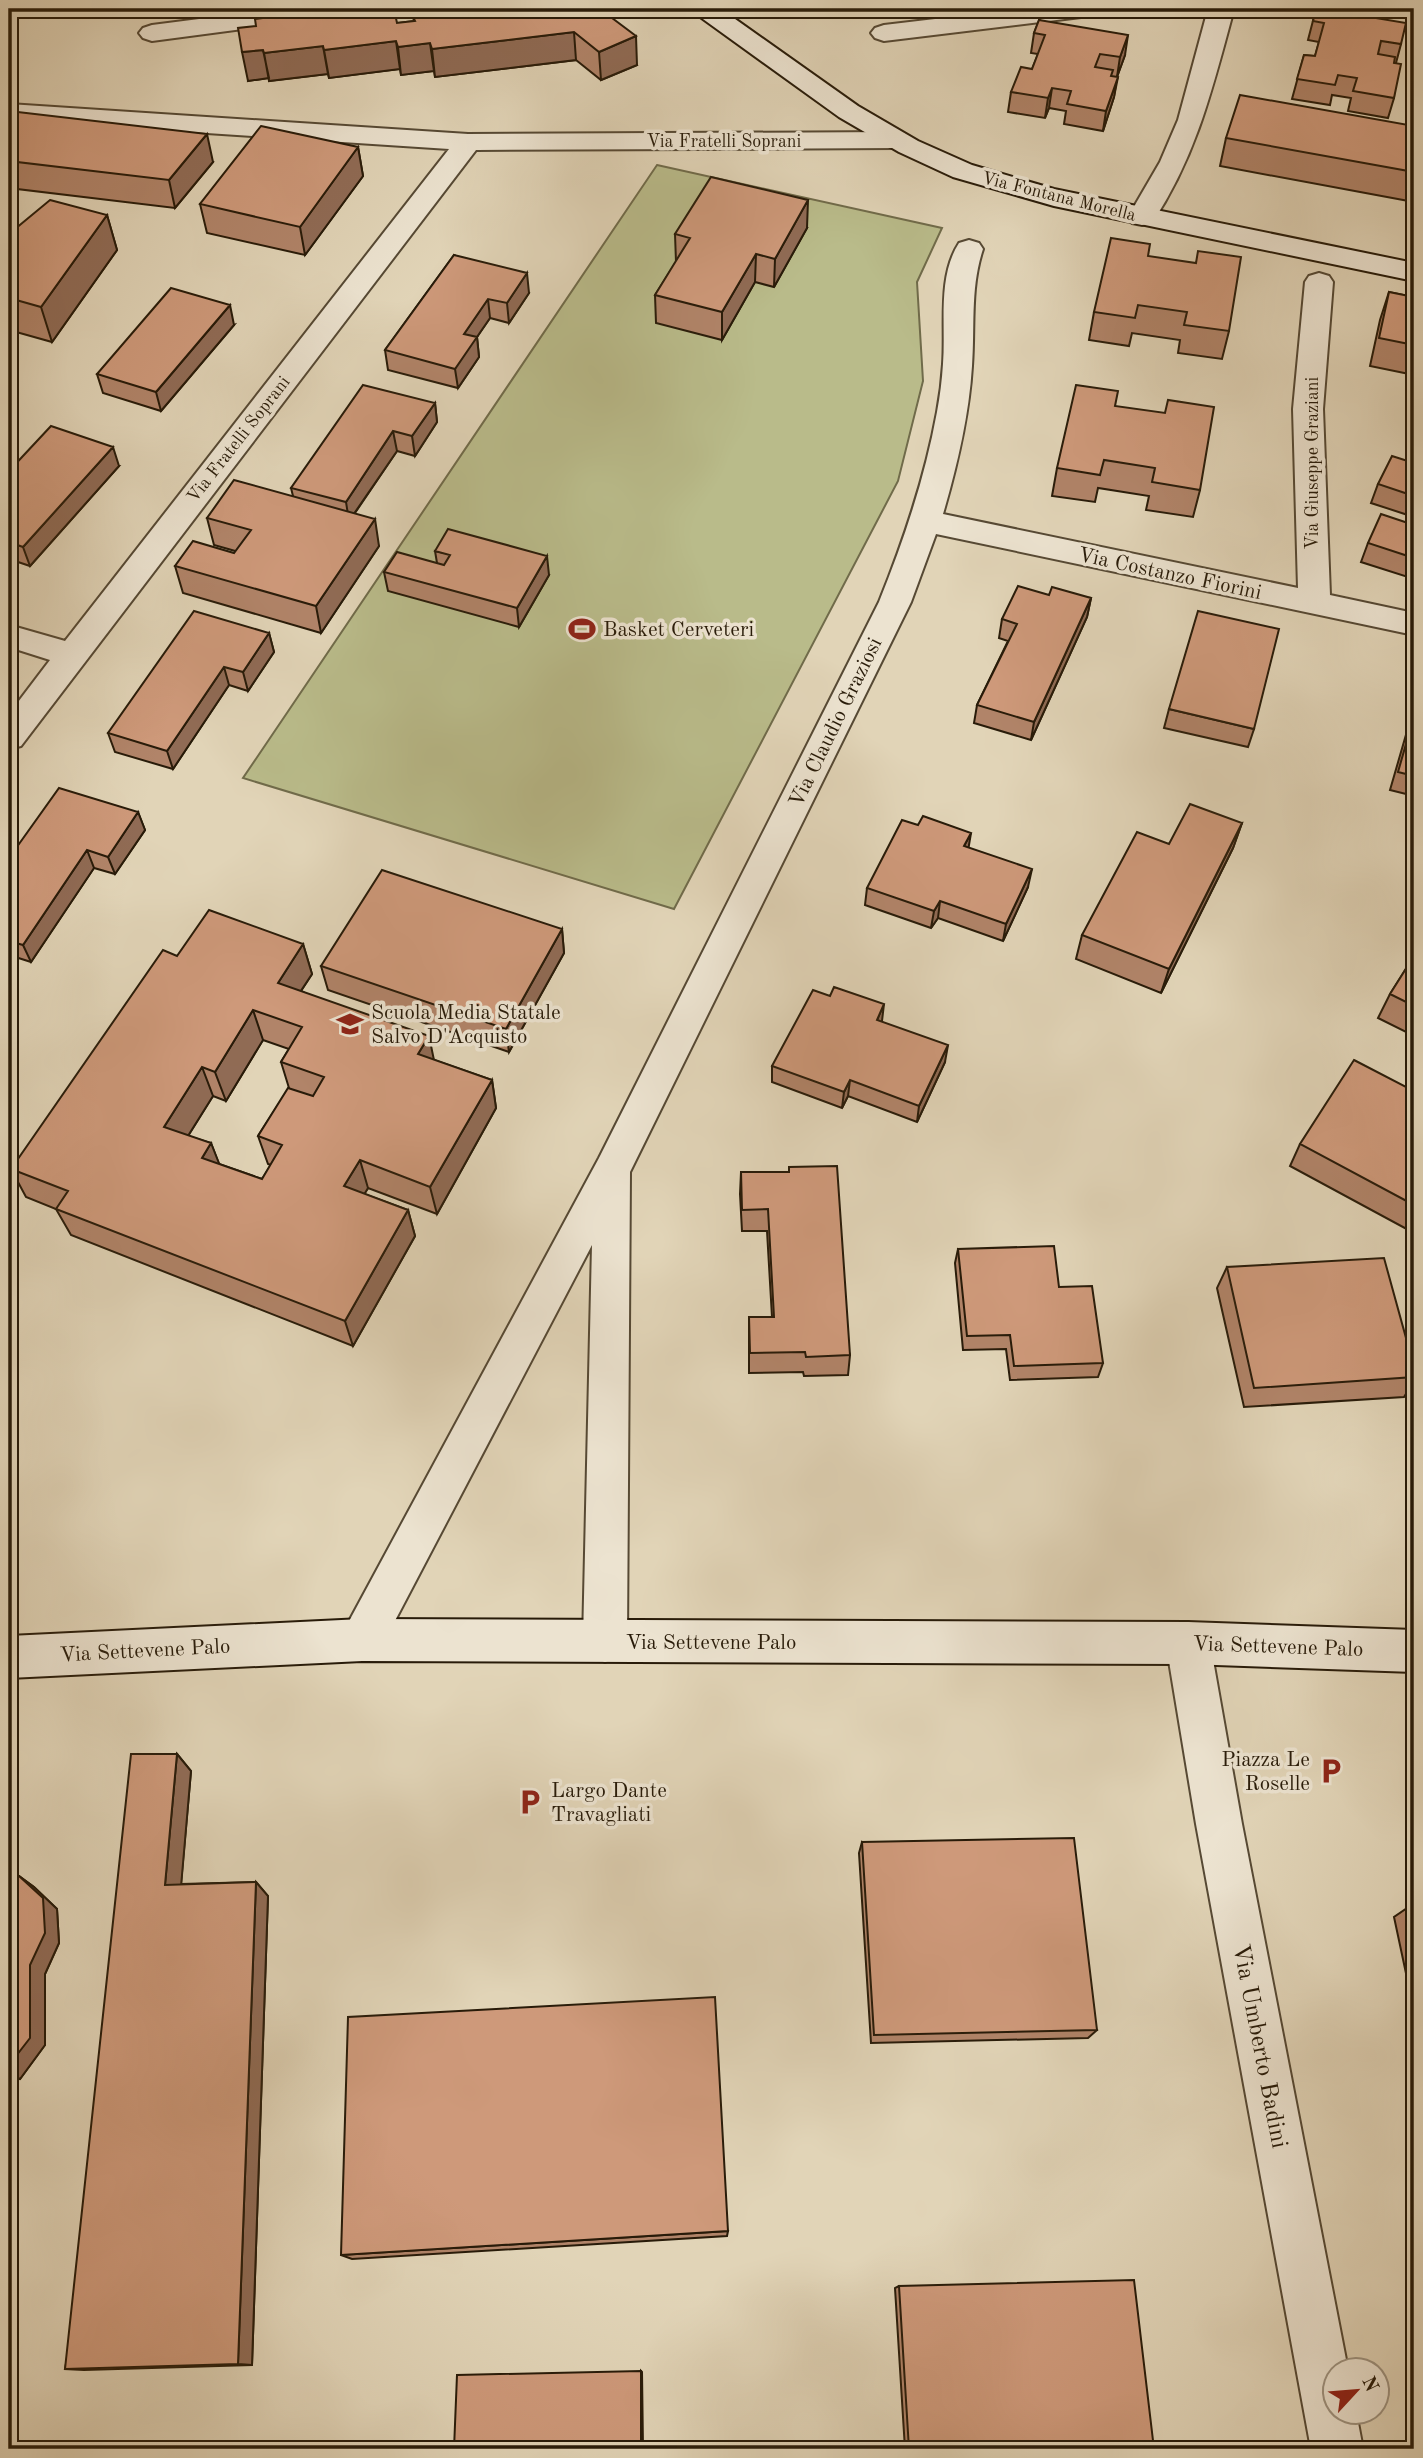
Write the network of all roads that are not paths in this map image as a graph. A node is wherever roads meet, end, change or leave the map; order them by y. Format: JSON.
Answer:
{"nodes":[{"id":1,"x":333,"y":9,"type":"edge"},
{"id":2,"x":705,"y":9,"type":"edge"},
{"id":3,"x":1081,"y":9,"type":"edge"},
{"id":4,"x":1221,"y":9,"type":"edge"},
{"id":5,"x":152,"y":33,"type":"dead end"},
{"id":6,"x":884,"y":33,"type":"dead end"},
{"id":7,"x":9,"y":112,"type":"edge"},
{"id":8,"x":896,"y":140,"type":"junction"},
{"id":9,"x":468,"y":142,"type":"junction"},
{"id":10,"x":1142,"y":217,"type":"junction"},
{"id":11,"x":969,"y":249,"type":"dead end"},
{"id":12,"x":1414,"y":272,"type":"edge"},
{"id":13,"x":1319,"y":282,"type":"dead end"},
{"id":14,"x":927,"y":521,"type":"junction"},
{"id":15,"x":1314,"y":603,"type":"junction"},
{"id":16,"x":1414,"y":624,"type":"edge"},
{"id":17,"x":9,"y":636,"type":"edge"},
{"id":18,"x":72,"y":655,"type":"junction"},
{"id":19,"x":9,"y":737,"type":"edge"},
{"id":20,"x":612,"y":1169,"type":"junction"},
{"id":21,"x":362,"y":1640,"type":"junction"},
{"id":22,"x":605,"y":1642,"type":"junction"},
{"id":23,"x":1188,"y":1643,"type":"junction"},
{"id":24,"x":1414,"y":1651,"type":"edge"},
{"id":25,"x":9,"y":1657,"type":"edge"},
{"id":26,"x":1337,"y":2449,"type":"edge"}],
"edges":[{"from":1,"to":5,"type":"street"},
{"from":2,"to":8,"type":"street","name":"Via Fontana Morella"},
{"from":3,"to":6,"type":"street"},
{"from":4,"to":10,"type":"street"},
{"from":7,"to":9,"type":"street","name":"Via Fratelli Soprani"},
{"from":8,"to":9,"type":"street","name":"Via Fratelli Soprani"},
{"from":8,"to":10,"type":"street","name":"Via Fontana Morella"},
{"from":9,"to":18,"type":"street","name":"Via Fratelli Soprani"},
{"from":10,"to":12,"type":"street","name":"Via Fontana Morella"},
{"from":11,"to":14,"type":"street","name":"Via Claudio Graziosi"},
{"from":13,"to":15,"type":"street","name":"Via Giuseppe Graziani"},
{"from":14,"to":15,"type":"street","name":"Via Costanzo Fiorini"},
{"from":14,"to":20,"type":"street","name":"Via Claudio Graziosi"},
{"from":15,"to":16,"type":"street","name":"Via Costanzo Fiorini"},
{"from":17,"to":18,"type":"street"},
{"from":18,"to":19,"type":"street","name":"Via Fratelli Soprani"},
{"from":20,"to":21,"type":"street","name":"Via Claudio Graziosi"},
{"from":20,"to":22,"type":"street"},
{"from":21,"to":22,"type":"street","name":"Via Settevene Palo"},
{"from":21,"to":25,"type":"street","name":"Via Settevene Palo"},
{"from":22,"to":23,"type":"street","name":"Via Settevene Palo"},
{"from":23,"to":24,"type":"street","name":"Via Settevene Palo"},
{"from":23,"to":26,"type":"street","name":"Via Umberto Badini"}]}
